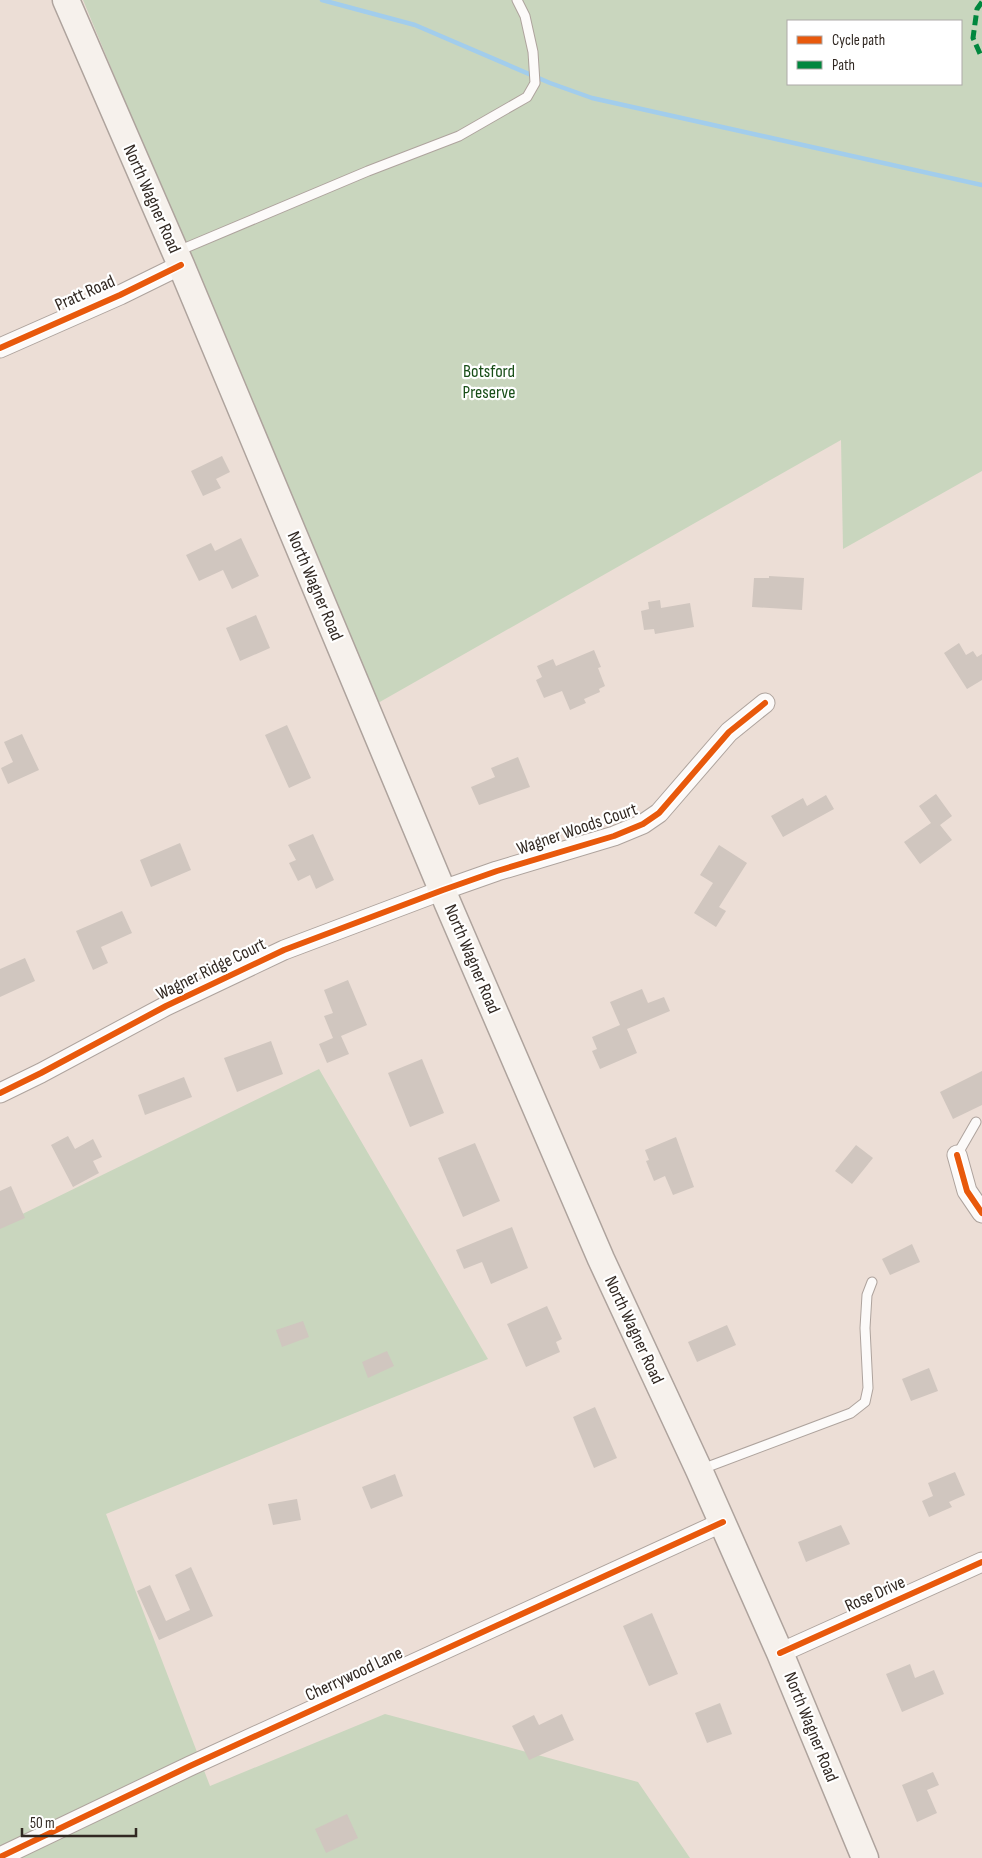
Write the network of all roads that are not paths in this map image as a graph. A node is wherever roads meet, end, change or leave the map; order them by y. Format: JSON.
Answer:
{"nodes":[{"id":1,"x":66,"y":0,"type":"edge"},
{"id":2,"x":517,"y":0,"type":"edge"},
{"id":3,"x":178,"y":259,"type":"junction"},
{"id":4,"x":0,"y":348,"type":"edge"},
{"id":5,"x":765,"y":703,"type":"dead end"},
{"id":6,"x":443,"y":890,"type":"junction"},
{"id":7,"x":0,"y":1093,"type":"edge"},
{"id":8,"x":976,"y":1122,"type":"dead end"},
{"id":9,"x":958,"y":1155,"type":"joint"},
{"id":10,"x":982,"y":1213,"type":"edge"},
{"id":11,"x":872,"y":1282,"type":"dead end"},
{"id":12,"x":700,"y":1470,"type":"junction"},
{"id":13,"x":723,"y":1522,"type":"junction"},
{"id":14,"x":982,"y":1562,"type":"edge"},
{"id":15,"x":780,"y":1653,"type":"junction"},
{"id":16,"x":0,"y":1857,"type":"edge"},
{"id":17,"x":865,"y":1858,"type":"edge"}],
"edges":[{"from":1,"to":3,"type":"main road","name":"North Wagner Road"},
{"from":2,"to":3,"type":"lane"},
{"from":3,"to":4,"type":"street","name":"Pratt Road"},
{"from":3,"to":6,"type":"main road","name":"North Wagner Road"},
{"from":5,"to":6,"type":"street","name":"Wagner Woods Court"},
{"from":6,"to":7,"type":"street","name":"Wagner Ridge Court"},
{"from":6,"to":12,"type":"main road","name":"North Wagner Road"},
{"from":8,"to":9,"type":"lane"},
{"from":9,"to":10,"type":"street"},
{"from":11,"to":12,"type":"lane"},
{"from":12,"to":13,"type":"main road","name":"North Wagner Road"},
{"from":13,"to":15,"type":"main road","name":"North Wagner Road"},
{"from":13,"to":16,"type":"street","name":"Cherrywood Lane"},
{"from":14,"to":15,"type":"street","name":"Rose Drive"},
{"from":15,"to":17,"type":"main road","name":"North Wagner Road"}]}
